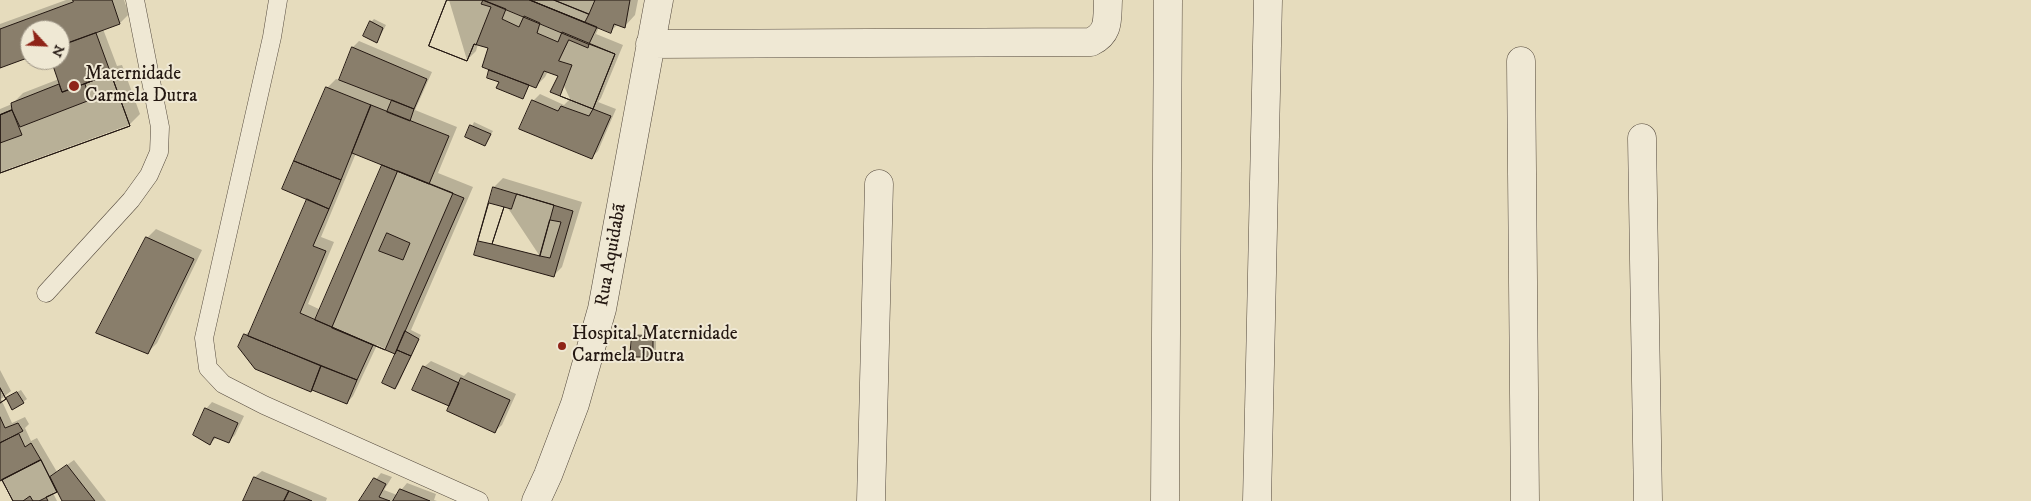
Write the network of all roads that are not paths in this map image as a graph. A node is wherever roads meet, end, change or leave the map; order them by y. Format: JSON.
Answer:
{"nodes":[{"id":1,"x":135,"y":0,"type":"edge"},
{"id":2,"x":278,"y":0,"type":"edge"},
{"id":3,"x":659,"y":0,"type":"edge"},
{"id":4,"x":1108,"y":0,"type":"edge"},
{"id":5,"x":1168,"y":0,"type":"edge"},
{"id":6,"x":1268,"y":0,"type":"edge"},
{"id":7,"x":650,"y":44,"type":"junction"},
{"id":8,"x":1521,"y":61,"type":"dead end"},
{"id":9,"x":1642,"y":138,"type":"dead end"},
{"id":10,"x":879,"y":184,"type":"dead end"},
{"id":11,"x":46,"y":293,"type":"dead end"},
{"id":12,"x":479,"y":501,"type":"edge"},
{"id":13,"x":536,"y":501,"type":"edge"},
{"id":14,"x":871,"y":501,"type":"edge"},
{"id":15,"x":1165,"y":501,"type":"edge"},
{"id":16,"x":1257,"y":501,"type":"edge"},
{"id":17,"x":1525,"y":501,"type":"edge"},
{"id":18,"x":1648,"y":501,"type":"edge"}],
"edges":[{"from":1,"to":11,"type":"lane"},
{"from":2,"to":12,"type":"lane"},
{"from":3,"to":7,"type":"street","name":"Rua Aquidabã"},
{"from":4,"to":7,"type":"street"},
{"from":5,"to":15,"type":"street"},
{"from":6,"to":16,"type":"street"},
{"from":7,"to":13,"type":"street","name":"Rua Aquidabã"},
{"from":8,"to":17,"type":"street"},
{"from":9,"to":18,"type":"street"},
{"from":10,"to":14,"type":"street"}]}
